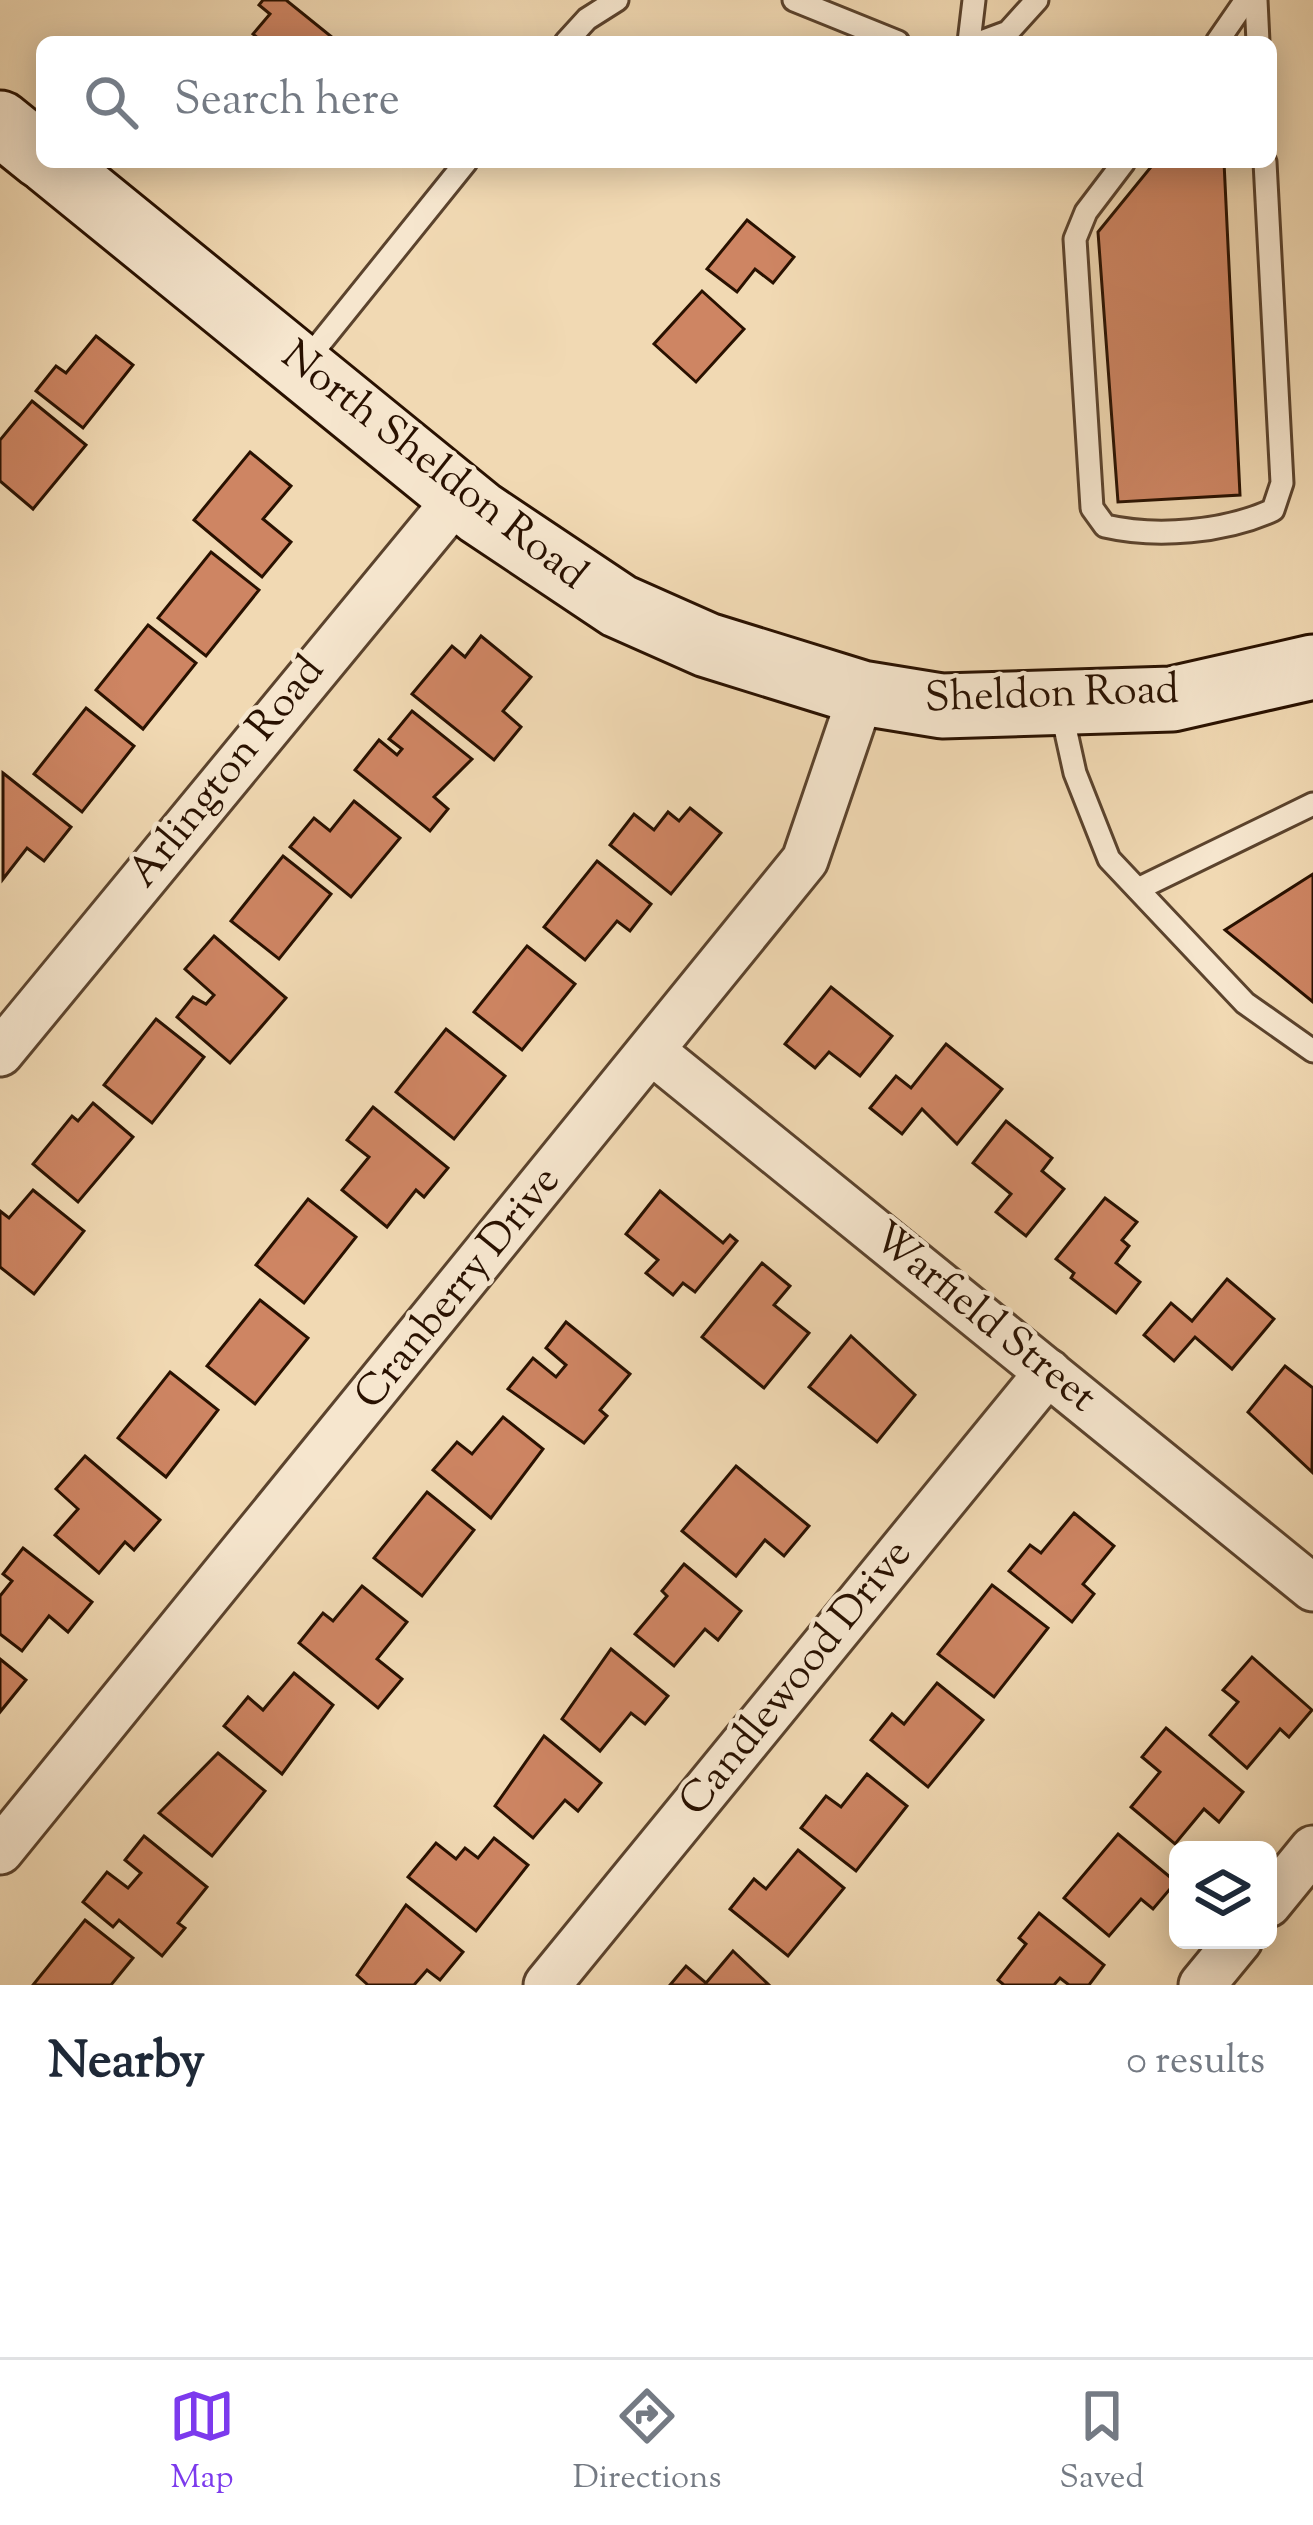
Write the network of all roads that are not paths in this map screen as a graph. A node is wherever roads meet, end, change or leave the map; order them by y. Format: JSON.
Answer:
{"nodes":[{"id":1,"x":617,"y":0,"type":"edge"},
{"id":2,"x":794,"y":0,"type":"edge"},
{"id":3,"x":974,"y":0,"type":"edge"},
{"id":4,"x":1036,"y":0,"type":"edge"},
{"id":5,"x":1246,"y":0,"type":"edge"},
{"id":6,"x":1256,"y":0,"type":"edge"},
{"id":7,"x":571,"y":36,"type":"edge"},
{"id":8,"x":883,"y":36,"type":"edge"},
{"id":9,"x":970,"y":36,"type":"edge"},
{"id":10,"x":997,"y":36,"type":"edge"},
{"id":11,"x":1220,"y":36,"type":"edge"},
{"id":12,"x":1258,"y":36,"type":"edge"},
{"id":13,"x":0,"y":123,"type":"edge"},
{"id":14,"x":36,"y":152,"type":"edge"},
{"id":15,"x":56,"y":168,"type":"edge"},
{"id":16,"x":461,"y":168,"type":"edge"},
{"id":17,"x":1119,"y":168,"type":"edge"},
{"id":18,"x":1264,"y":168,"type":"edge"},
{"id":19,"x":301,"y":367,"type":"junction"},
{"id":20,"x":459,"y":496,"type":"junction"},
{"id":21,"x":1313,"y":667,"type":"edge"},
{"id":22,"x":862,"y":693,"type":"junction"},
{"id":23,"x":1060,"y":704,"type":"junction"},
{"id":24,"x":1313,"y":804,"type":"edge"},
{"id":25,"x":1138,"y":889,"type":"junction"},
{"id":26,"x":1313,"y":1051,"type":"edge"},
{"id":27,"x":653,"y":1052,"type":"junction"},
{"id":28,"x":0,"y":1053,"type":"edge"},
{"id":29,"x":1048,"y":1372,"type":"junction"},
{"id":30,"x":1313,"y":1588,"type":"edge"},
{"id":31,"x":1313,"y":1849,"type":"edge"},
{"id":32,"x":0,"y":1851,"type":"edge"},
{"id":33,"x":1277,"y":1893,"type":"edge"},
{"id":34,"x":1232,"y":1949,"type":"edge"},
{"id":35,"x":547,"y":1985,"type":"edge"},
{"id":36,"x":1202,"y":1985,"type":"edge"}],
"edges":[{"from":1,"to":7,"type":"lane"},
{"from":2,"to":8,"type":"lane"},
{"from":3,"to":9,"type":"lane"},
{"from":4,"to":10,"type":"lane"},
{"from":5,"to":11,"type":"lane"},
{"from":6,"to":12,"type":"lane"},
{"from":13,"to":14,"type":"street","name":"North Sheldon Road"},
{"from":15,"to":19,"type":"street","name":"North Sheldon Road"},
{"from":16,"to":19,"type":"lane"},
{"from":17,"to":18,"type":"lane"},
{"from":19,"to":20,"type":"street","name":"North Sheldon Road"},
{"from":20,"to":22,"type":"street","name":"North Sheldon Road"},
{"from":20,"to":28,"type":"street","name":"Arlington Road"},
{"from":21,"to":23,"type":"street","name":"Sheldon Road"},
{"from":22,"to":23,"type":"street","name":"Sheldon Road"},
{"from":22,"to":27,"type":"street","name":"Cranberry Drive"},
{"from":23,"to":25,"type":"lane"},
{"from":24,"to":25,"type":"lane"},
{"from":25,"to":26,"type":"lane"},
{"from":27,"to":29,"type":"street","name":"Warfield Street"},
{"from":27,"to":32,"type":"street","name":"Cranberry Drive"},
{"from":29,"to":30,"type":"street","name":"Warfield Street"},
{"from":29,"to":35,"type":"street","name":"Candlewood Drive"},
{"from":31,"to":33,"type":"street"},
{"from":34,"to":36,"type":"street"}]}
